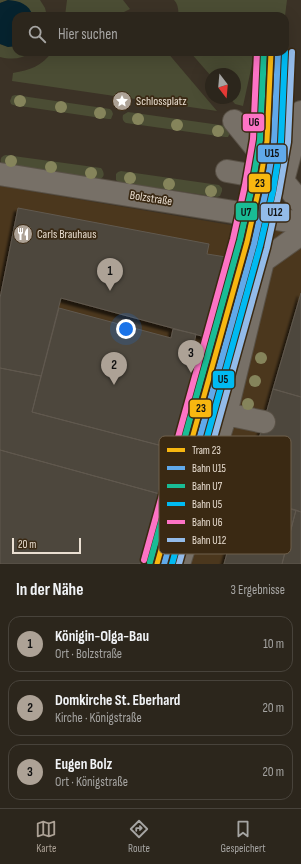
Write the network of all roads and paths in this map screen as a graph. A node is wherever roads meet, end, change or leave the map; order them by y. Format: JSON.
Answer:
{"nodes":[{"id":1,"x":301,"y":112,"type":"edge"},
{"id":2,"x":234,"y":121,"type":"dead end"},
{"id":3,"x":227,"y":171,"type":"dead end"},
{"id":4,"x":0,"y":174,"type":"edge"},
{"id":5,"x":282,"y":181,"type":"junction"},
{"id":6,"x":301,"y":203,"type":"edge"},
{"id":7,"x":301,"y":223,"type":"edge"},
{"id":8,"x":301,"y":234,"type":"edge"},
{"id":9,"x":263,"y":261,"type":"junction"},
{"id":10,"x":226,"y":414,"type":"junction"},
{"id":11,"x":264,"y":422,"type":"dead end"},
{"id":12,"x":219,"y":436,"type":"edge"},
{"id":13,"x":182,"y":554,"type":"edge"},
{"id":14,"x":179,"y":564,"type":"edge"}],
"edges":[{"from":1,"to":5,"type":"street"},
{"from":2,"to":5,"type":"street"},
{"from":3,"to":5,"type":"street"},
{"from":4,"to":7,"type":"street","name":"Bolzstraße"},
{"from":5,"to":6,"type":"street"},
{"from":5,"to":9,"type":"street"},
{"from":8,"to":9,"type":"street"},
{"from":9,"to":10,"type":"street"},
{"from":10,"to":11,"type":"street"},
{"from":10,"to":12,"type":"street"},
{"from":13,"to":14,"type":"street"}]}
